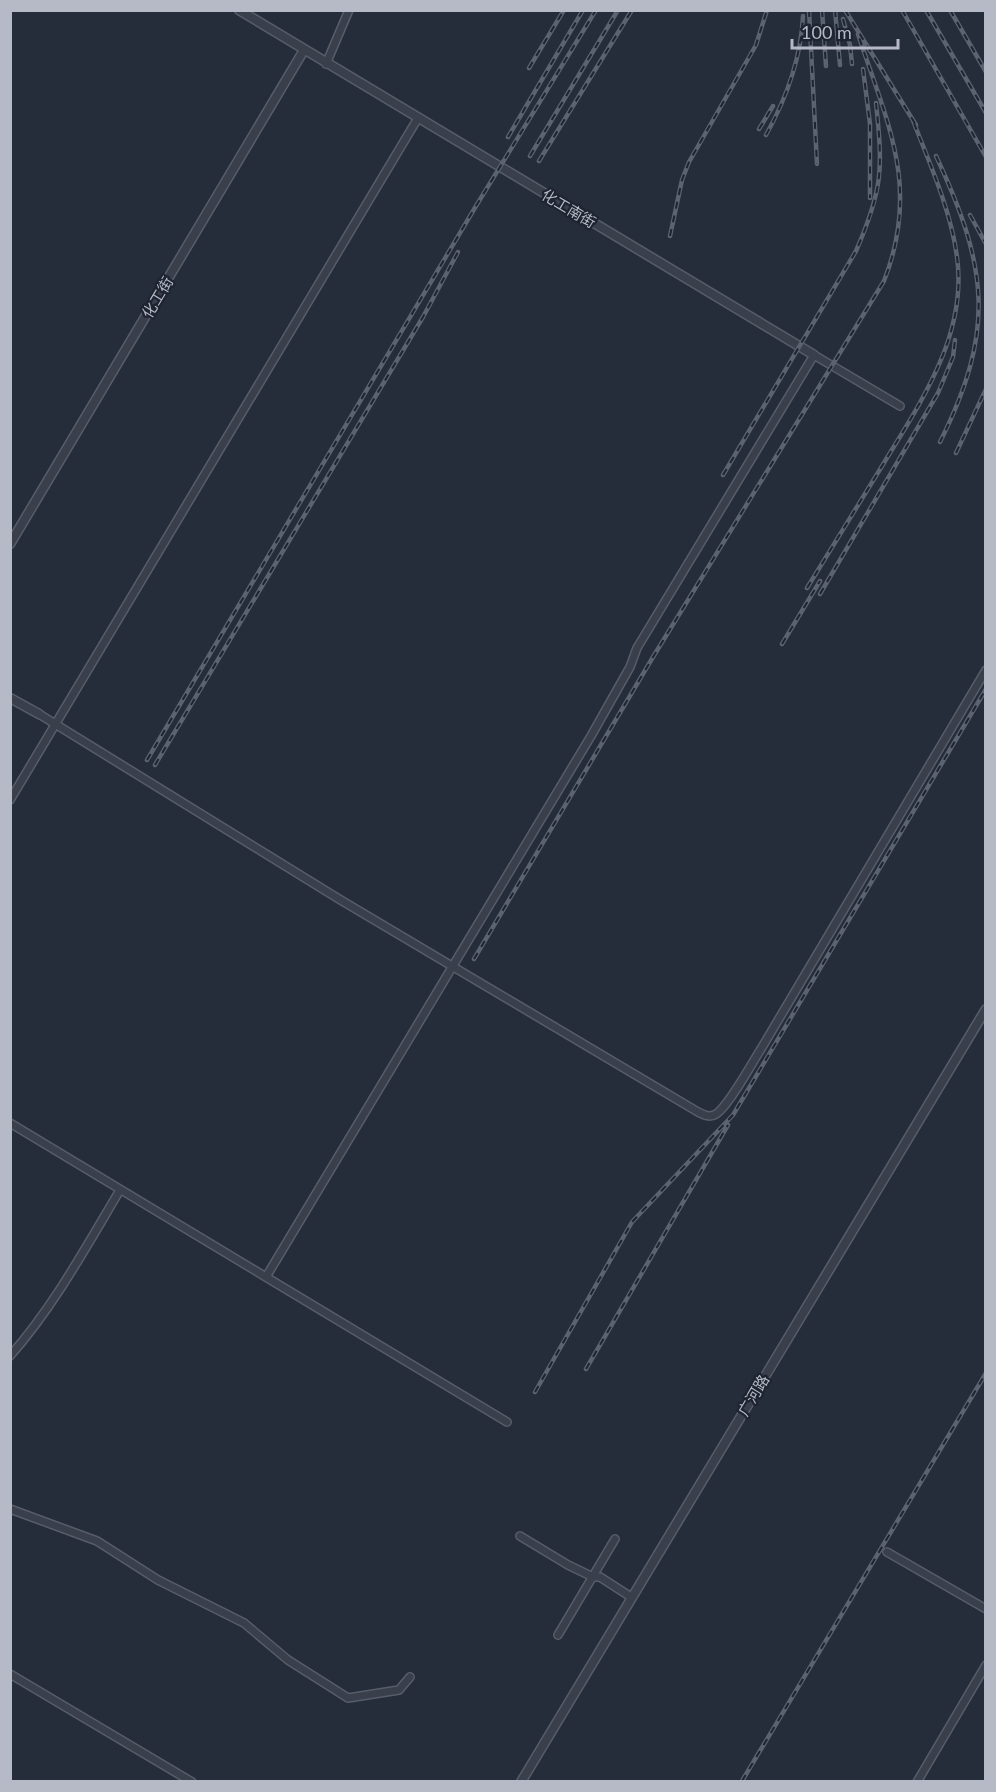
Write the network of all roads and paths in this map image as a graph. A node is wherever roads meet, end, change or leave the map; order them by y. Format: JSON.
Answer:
{"nodes":[{"id":1,"x":239,"y":10,"type":"edge"},
{"id":2,"x":350,"y":10,"type":"edge"},
{"id":3,"x":304,"y":50,"type":"junction"},
{"id":4,"x":326,"y":63,"type":"junction"},
{"id":5,"x":418,"y":118,"type":"junction"},
{"id":6,"x":814,"y":355,"type":"junction"},
{"id":7,"x":900,"y":406,"type":"dead end"},
{"id":8,"x":10,"y":544,"type":"edge"},
{"id":9,"x":986,"y":670,"type":"edge"},
{"id":10,"x":10,"y":698,"type":"edge"},
{"id":11,"x":39,"y":714,"type":"joint"},
{"id":12,"x":56,"y":725,"type":"junction"},
{"id":13,"x":10,"y":800,"type":"edge"},
{"id":14,"x":451,"y":967,"type":"junction"},
{"id":15,"x":986,"y":1009,"type":"edge"},
{"id":16,"x":10,"y":1123,"type":"edge"},
{"id":17,"x":120,"y":1190,"type":"junction"},
{"id":18,"x":266,"y":1277,"type":"junction"},
{"id":19,"x":10,"y":1356,"type":"edge"},
{"id":20,"x":507,"y":1422,"type":"dead end"},
{"id":21,"x":10,"y":1509,"type":"edge"},
{"id":22,"x":520,"y":1536,"type":"dead end"},
{"id":23,"x":615,"y":1539,"type":"dead end"},
{"id":24,"x":887,"y":1552,"type":"dead end"},
{"id":25,"x":592,"y":1577,"type":"junction"},
{"id":26,"x":631,"y":1597,"type":"junction"},
{"id":27,"x":986,"y":1609,"type":"edge"},
{"id":28,"x":558,"y":1635,"type":"dead end"},
{"id":29,"x":986,"y":1665,"type":"edge"},
{"id":30,"x":10,"y":1674,"type":"edge"},
{"id":31,"x":410,"y":1677,"type":"dead end"},
{"id":32,"x":192,"y":1782,"type":"edge"},
{"id":33,"x":521,"y":1782,"type":"edge"},
{"id":34,"x":917,"y":1782,"type":"edge"}],
"edges":[{"from":1,"to":3,"type":"street","name":"化工南街"},
{"from":2,"to":4,"type":"street"},
{"from":3,"to":4,"type":"street","name":"化工南街"},
{"from":3,"to":8,"type":"street","name":"化工街"},
{"from":4,"to":5,"type":"street","name":"化工南街"},
{"from":5,"to":6,"type":"street","name":"化工南街"},
{"from":5,"to":12,"type":"street"},
{"from":6,"to":7,"type":"street","name":"化工南街"},
{"from":6,"to":14,"type":"street"},
{"from":9,"to":14,"type":"street"},
{"from":10,"to":11,"type":"street"},
{"from":11,"to":12,"type":"street"},
{"from":12,"to":13,"type":"street"},
{"from":12,"to":14,"type":"street"},
{"from":14,"to":18,"type":"street"},
{"from":15,"to":26,"type":"street","name":"广河路"},
{"from":16,"to":17,"type":"street"},
{"from":17,"to":18,"type":"street"},
{"from":17,"to":19,"type":"street"},
{"from":18,"to":20,"type":"street"},
{"from":21,"to":31,"type":"street"},
{"from":22,"to":25,"type":"street"},
{"from":23,"to":25,"type":"street"},
{"from":24,"to":27,"type":"street"},
{"from":25,"to":26,"type":"street"},
{"from":25,"to":28,"type":"street"},
{"from":26,"to":33,"type":"street","name":"广河路"},
{"from":29,"to":34,"type":"street"},
{"from":30,"to":32,"type":"street"}]}
